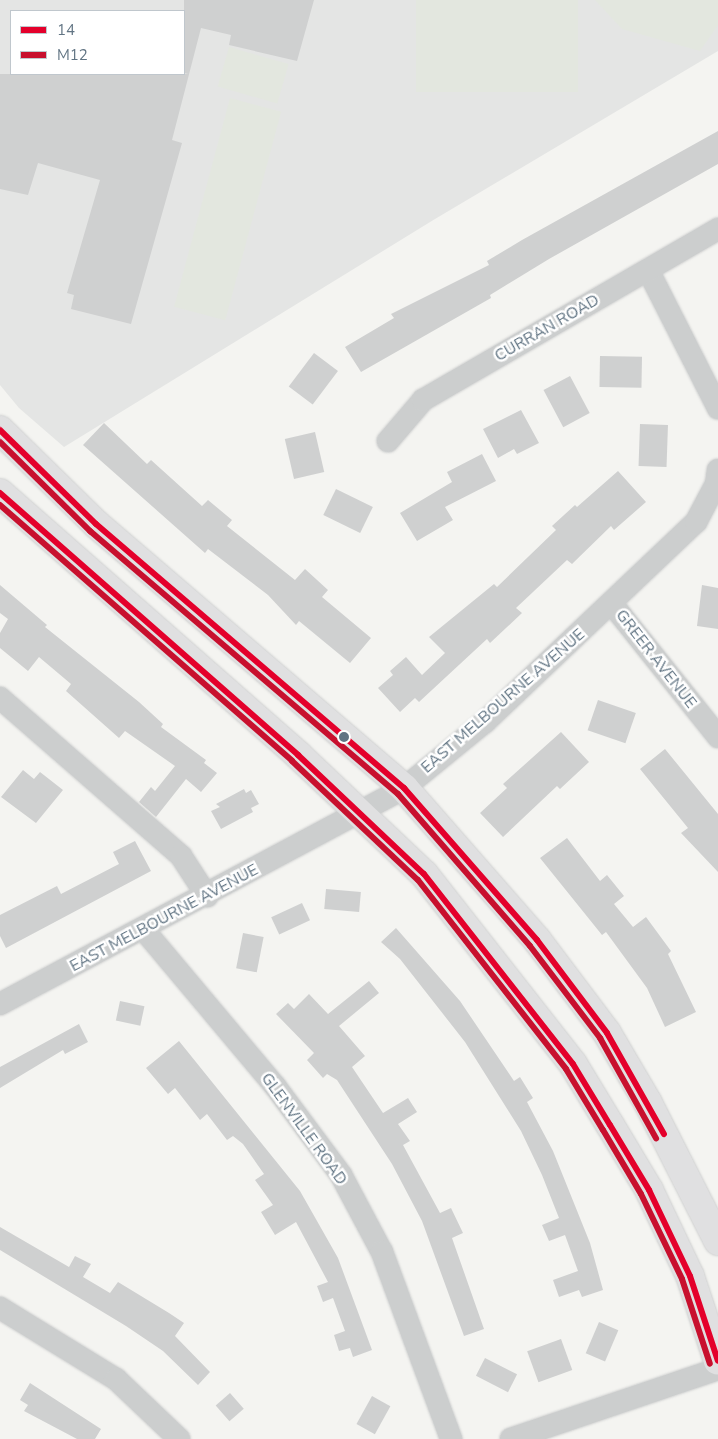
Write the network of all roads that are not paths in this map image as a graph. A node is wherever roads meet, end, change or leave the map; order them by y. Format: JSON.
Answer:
{"nodes":[{"id":1,"x":718,"y":229,"type":"edge"},
{"id":2,"x":648,"y":270,"type":"junction"},
{"id":3,"x":718,"y":408,"type":"edge"},
{"id":4,"x":0,"y":430,"type":"edge"},
{"id":5,"x":388,"y":441,"type":"dead end"},
{"id":6,"x":718,"y":470,"type":"edge"},
{"id":7,"x":1,"y":495,"type":"edge"},
{"id":8,"x":612,"y":604,"type":"junction"},
{"id":9,"x":0,"y":698,"type":"edge"},
{"id":10,"x":718,"y":737,"type":"edge"},
{"id":11,"x":404,"y":788,"type":"junction"},
{"id":12,"x":360,"y":812,"type":"junction"},
{"id":13,"x":207,"y":896,"type":"junction"},
{"id":14,"x":144,"y":930,"type":"junction"},
{"id":15,"x":0,"y":1004,"type":"edge"},
{"id":16,"x":718,"y":1241,"type":"edge"},
{"id":17,"x":0,"y":1308,"type":"edge"},
{"id":18,"x":718,"y":1361,"type":"edge"},
{"id":19,"x":718,"y":1369,"type":"edge"},
{"id":20,"x":179,"y":1439,"type":"edge"},
{"id":21,"x":451,"y":1439,"type":"edge"},
{"id":22,"x":511,"y":1439,"type":"edge"}],
"edges":[{"from":1,"to":2,"type":"street","name":"CURRAN ROAD"},
{"from":2,"to":3,"type":"street"},
{"from":2,"to":5,"type":"street","name":"CURRAN ROAD"},
{"from":4,"to":11,"type":"main road"},
{"from":6,"to":8,"type":"street","name":"EAST MELBOURNE AVENUE"},
{"from":7,"to":12,"type":"main road"},
{"from":8,"to":10,"type":"street","name":"GREER AVENUE"},
{"from":8,"to":11,"type":"street","name":"EAST MELBOURNE AVENUE"},
{"from":9,"to":13,"type":"street"},
{"from":11,"to":12,"type":"street","name":"EAST MELBOURNE AVENUE"},
{"from":11,"to":16,"type":"main road"},
{"from":12,"to":13,"type":"street","name":"EAST MELBOURNE AVENUE"},
{"from":12,"to":18,"type":"main road"},
{"from":13,"to":14,"type":"street","name":"EAST MELBOURNE AVENUE"},
{"from":14,"to":15,"type":"street","name":"EAST MELBOURNE AVENUE"},
{"from":14,"to":21,"type":"street","name":"GLENVILLE ROAD"},
{"from":17,"to":20,"type":"street"},
{"from":19,"to":22,"type":"street"}]}
